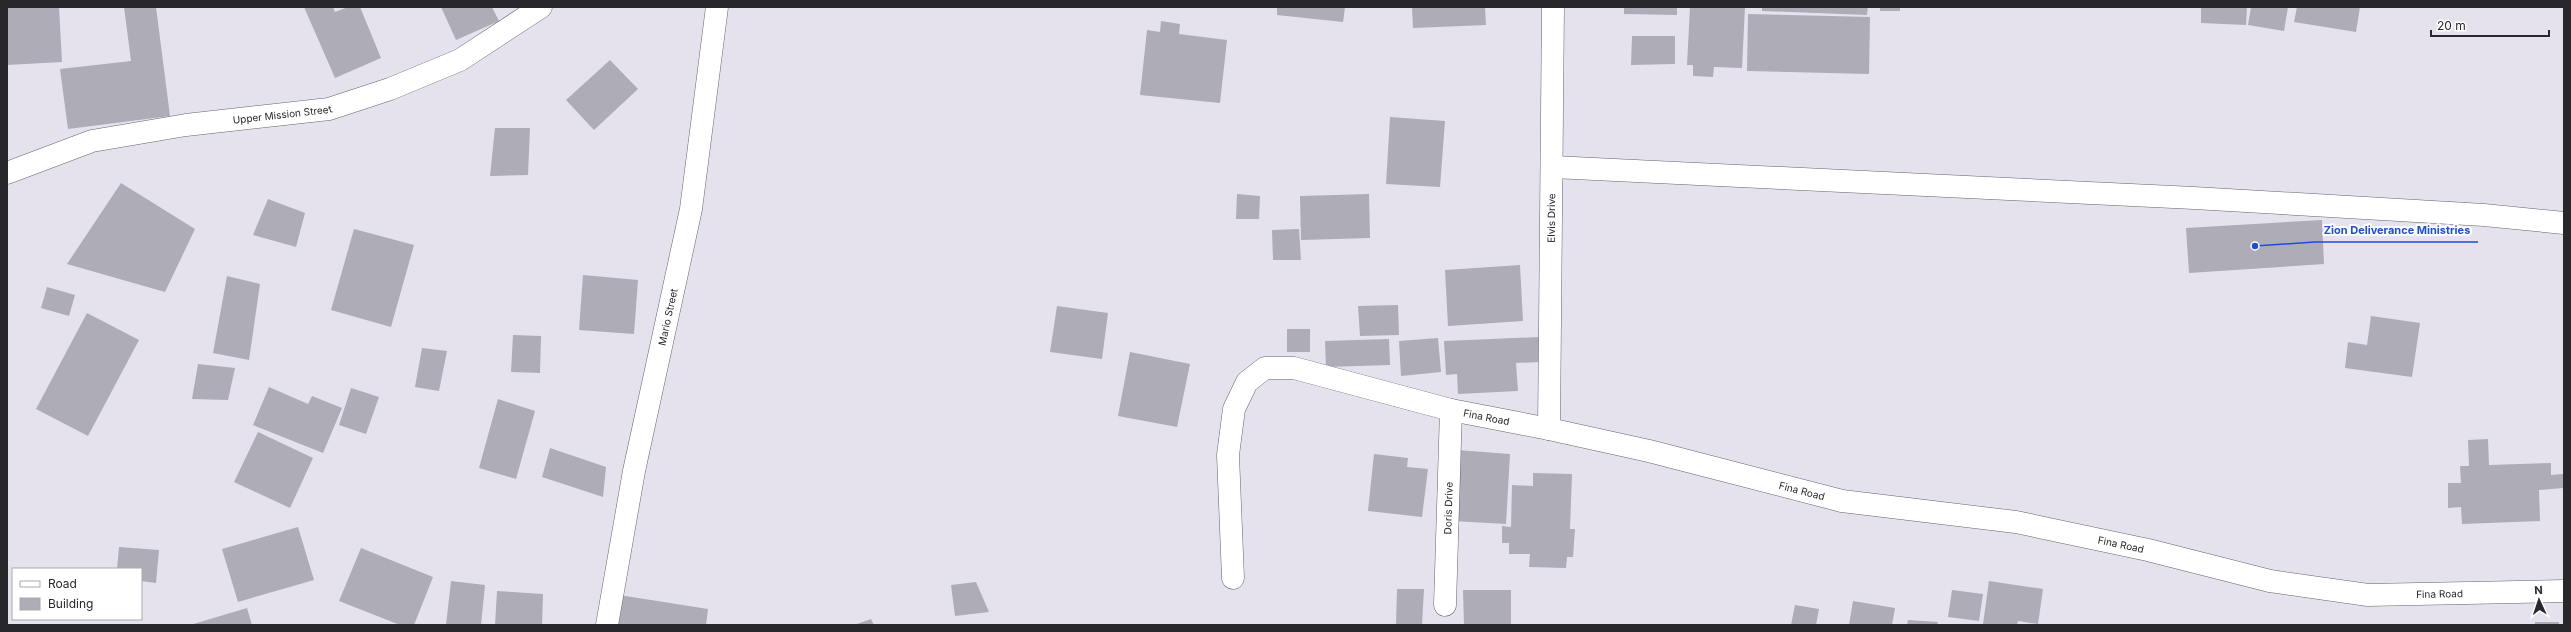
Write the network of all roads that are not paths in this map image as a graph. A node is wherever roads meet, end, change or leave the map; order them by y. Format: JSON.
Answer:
{"nodes":[{"id":1,"x":541,"y":7,"type":"edge"},
{"id":2,"x":717,"y":7,"type":"edge"},
{"id":3,"x":1553,"y":7,"type":"edge"},
{"id":4,"x":1553,"y":167,"type":"junction"},
{"id":5,"x":7,"y":173,"type":"edge"},
{"id":6,"x":2564,"y":223,"type":"edge"},
{"id":7,"x":1451,"y":410,"type":"junction"},
{"id":8,"x":1549,"y":429,"type":"junction"},
{"id":9,"x":1233,"y":578,"type":"dead end"},
{"id":10,"x":2564,"y":591,"type":"edge"},
{"id":11,"x":1445,"y":605,"type":"dead end"},
{"id":12,"x":606,"y":625,"type":"edge"}],
"edges":[{"from":1,"to":5,"type":"street","name":"Upper Mission Street"},
{"from":2,"to":12,"type":"street","name":"Mario Street"},
{"from":3,"to":4,"type":"street","name":"Elvis Drive"},
{"from":4,"to":6,"type":"street"},
{"from":4,"to":8,"type":"street","name":"Elvis Drive"},
{"from":7,"to":8,"type":"street","name":"Fina Road"},
{"from":7,"to":9,"type":"street","name":"Fina Road"},
{"from":7,"to":11,"type":"street","name":"Doris Drive"},
{"from":8,"to":10,"type":"street","name":"Fina Road"}]}
